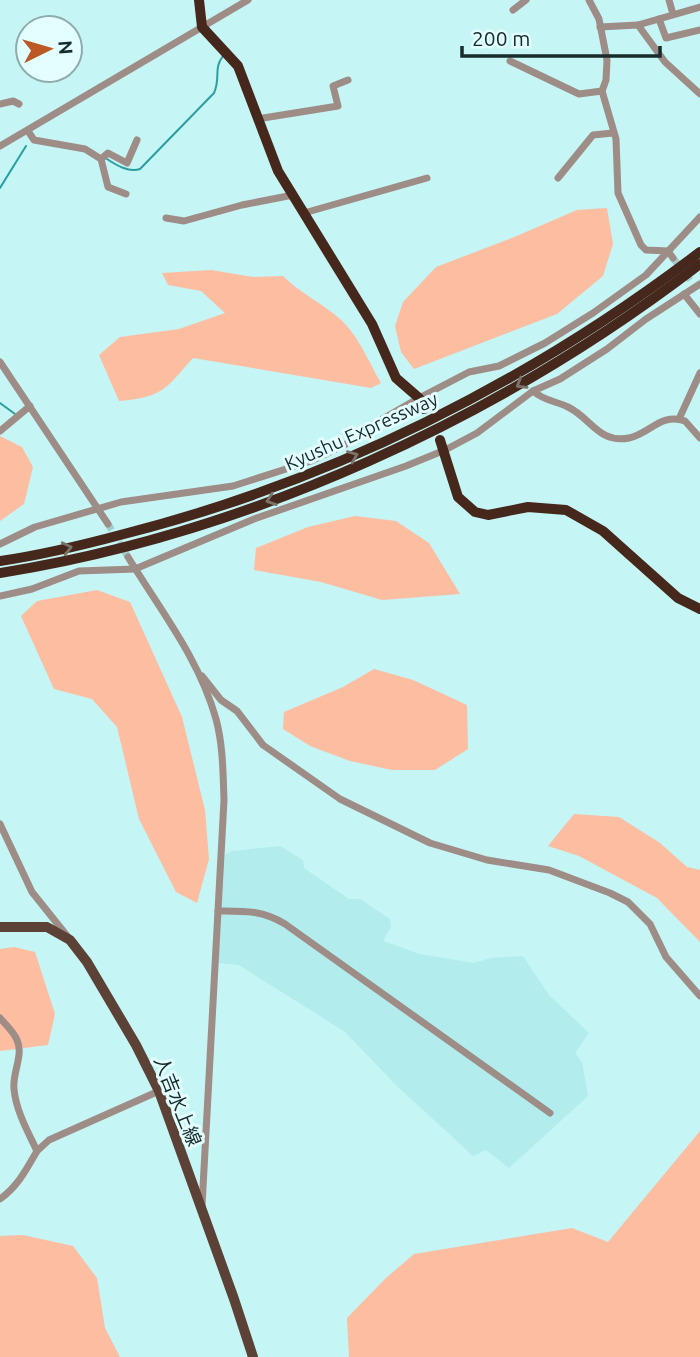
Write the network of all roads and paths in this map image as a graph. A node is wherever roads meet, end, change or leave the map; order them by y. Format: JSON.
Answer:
{"nodes":[{"id":1,"x":199,"y":0,"type":"edge"},
{"id":2,"x":248,"y":0,"type":"edge"},
{"id":3,"x":526,"y":0,"type":"edge"},
{"id":4,"x":589,"y":0,"type":"edge"},
{"id":5,"x":669,"y":0,"type":"edge"},
{"id":6,"x":700,"y":7,"type":"edge"},
{"id":7,"x":513,"y":10,"type":"dead end"},
{"id":8,"x":673,"y":14,"type":"junction"},
{"id":9,"x":659,"y":19,"type":"junction"},
{"id":10,"x":638,"y":25,"type":"junction"},
{"id":11,"x":202,"y":27,"type":"junction"},
{"id":12,"x":600,"y":27,"type":"junction"},
{"id":13,"x":700,"y":30,"type":"edge"},
{"id":14,"x":510,"y":61,"type":"dead end"},
{"id":15,"x":348,"y":80,"type":"dead end"},
{"id":16,"x":602,"y":91,"type":"junction"},
{"id":17,"x":700,"y":94,"type":"edge"},
{"id":18,"x":0,"y":104,"type":"edge"},
{"id":19,"x":19,"y":104,"type":"dead end"},
{"id":20,"x":257,"y":118,"type":"junction"},
{"id":21,"x":28,"y":131,"type":"junction"},
{"id":22,"x":613,"y":133,"type":"junction"},
{"id":23,"x":137,"y":140,"type":"dead end"},
{"id":24,"x":0,"y":146,"type":"edge"},
{"id":25,"x":101,"y":159,"type":"junction"},
{"id":26,"x":427,"y":178,"type":"dead end"},
{"id":27,"x":558,"y":178,"type":"dead end"},
{"id":28,"x":126,"y":194,"type":"dead end"},
{"id":29,"x":293,"y":195,"type":"junction"},
{"id":30,"x":304,"y":213,"type":"junction"},
{"id":31,"x":166,"y":218,"type":"dead end"},
{"id":32,"x":700,"y":218,"type":"edge"},
{"id":33,"x":668,"y":251,"type":"junction"},
{"id":34,"x":700,"y":252,"type":"edge"},
{"id":35,"x":673,"y":258,"type":"tunnel mouth"},
{"id":36,"x":700,"y":264,"type":"edge"},
{"id":37,"x":695,"y":284,"type":"edge"},
{"id":38,"x":684,"y":294,"type":"junction"},
{"id":39,"x":700,"y":314,"type":"edge"},
{"id":40,"x":0,"y":362,"type":"edge"},
{"id":41,"x":700,"y":373,"type":"edge"},
{"id":42,"x":534,"y":391,"type":"junction"},
{"id":43,"x":418,"y":398,"type":"junction"},
{"id":44,"x":30,"y":406,"type":"junction"},
{"id":45,"x":424,"y":409,"type":"dead end"},
{"id":46,"x":680,"y":419,"type":"junction"},
{"id":47,"x":0,"y":431,"type":"edge"},
{"id":48,"x":700,"y":438,"type":"edge"},
{"id":49,"x":442,"y":445,"type":"junction"},
{"id":50,"x":99,"y":509,"type":"junction"},
{"id":51,"x":108,"y":524,"type":"tunnel mouth"},
{"id":52,"x":0,"y":544,"type":"edge"},
{"id":53,"x":128,"y":557,"type":"tunnel mouth"},
{"id":54,"x":0,"y":561,"type":"edge"},
{"id":55,"x":135,"y":569,"type":"junction"},
{"id":56,"x":0,"y":573,"type":"edge"},
{"id":57,"x":0,"y":596,"type":"edge"},
{"id":58,"x":700,"y":609,"type":"edge"},
{"id":59,"x":197,"y":670,"type":"junction"},
{"id":60,"x":0,"y":824,"type":"edge"},
{"id":61,"x":218,"y":911,"type":"junction"},
{"id":62,"x":0,"y":927,"type":"edge"},
{"id":63,"x":70,"y":940,"type":"junction"},
{"id":64,"x":700,"y":996,"type":"edge"},
{"id":65,"x":0,"y":1018,"type":"edge"},
{"id":66,"x":159,"y":1091,"type":"junction"},
{"id":67,"x":550,"y":1113,"type":"dead end"},
{"id":68,"x":37,"y":1151,"type":"junction"},
{"id":69,"x":0,"y":1199,"type":"edge"},
{"id":70,"x":202,"y":1213,"type":"junction"},
{"id":71,"x":253,"y":1357,"type":"edge"}],
"edges":[{"from":1,"to":11,"type":"highway"},
{"from":2,"to":11,"type":"street"},
{"from":3,"to":7,"type":"street"},
{"from":4,"to":12,"type":"street"},
{"from":5,"to":8,"type":"street"},
{"from":6,"to":8,"type":"street"},
{"from":8,"to":9,"type":"street"},
{"from":9,"to":10,"type":"street"},
{"from":9,"to":13,"type":"street"},
{"from":10,"to":12,"type":"street"},
{"from":10,"to":17,"type":"street"},
{"from":11,"to":20,"type":"highway"},
{"from":11,"to":21,"type":"street"},
{"from":12,"to":16,"type":"street"},
{"from":14,"to":16,"type":"street"},
{"from":15,"to":20,"type":"street"},
{"from":16,"to":22,"type":"street"},
{"from":18,"to":19,"type":"street"},
{"from":20,"to":29,"type":"highway"},
{"from":21,"to":24,"type":"street"},
{"from":21,"to":25,"type":"street"},
{"from":22,"to":27,"type":"street"},
{"from":22,"to":33,"type":"street"},
{"from":23,"to":25,"type":"street"},
{"from":25,"to":28,"type":"street"},
{"from":26,"to":30,"type":"street"},
{"from":29,"to":30,"type":"highway"},
{"from":29,"to":31,"type":"street"},
{"from":30,"to":43,"type":"highway"},
{"from":32,"to":33,"type":"street"},
{"from":33,"to":35,"type":"street"},
{"from":33,"to":43,"type":"street"},
{"from":54,"to":34,"type":"highway","name":"Kyushu Expressway","one_way":true},
{"from":36,"to":56,"type":"highway","name":"Kyushu Expressway","one_way":true},
{"from":37,"to":38,"type":"street"},
{"from":38,"to":39,"type":"street"},
{"from":38,"to":42,"type":"street"},
{"from":40,"to":44,"type":"street"},
{"from":41,"to":46,"type":"street"},
{"from":42,"to":46,"type":"street"},
{"from":42,"to":49,"type":"street"},
{"from":43,"to":45,"type":"highway"},
{"from":43,"to":50,"type":"street"},
{"from":44,"to":47,"type":"street"},
{"from":44,"to":50,"type":"street"},
{"from":46,"to":48,"type":"street"},
{"from":49,"to":55,"type":"street"},
{"from":49,"to":58,"type":"highway"},
{"from":50,"to":51,"type":"street"},
{"from":50,"to":52,"type":"street"},
{"from":53,"to":55,"type":"street"},
{"from":55,"to":57,"type":"street"},
{"from":55,"to":59,"type":"street"},
{"from":59,"to":61,"type":"street"},
{"from":59,"to":64,"type":"street"},
{"from":60,"to":63,"type":"street"},
{"from":61,"to":67,"type":"street"},
{"from":61,"to":70,"type":"street"},
{"from":62,"to":63,"type":"main road"},
{"from":63,"to":66,"type":"main road","name":"人吉水上線"},
{"from":65,"to":68,"type":"street"},
{"from":66,"to":68,"type":"street"},
{"from":66,"to":70,"type":"main road","name":"人吉水上線"},
{"from":68,"to":69,"type":"street"},
{"from":70,"to":71,"type":"main road","name":"人吉水上線"}]}
